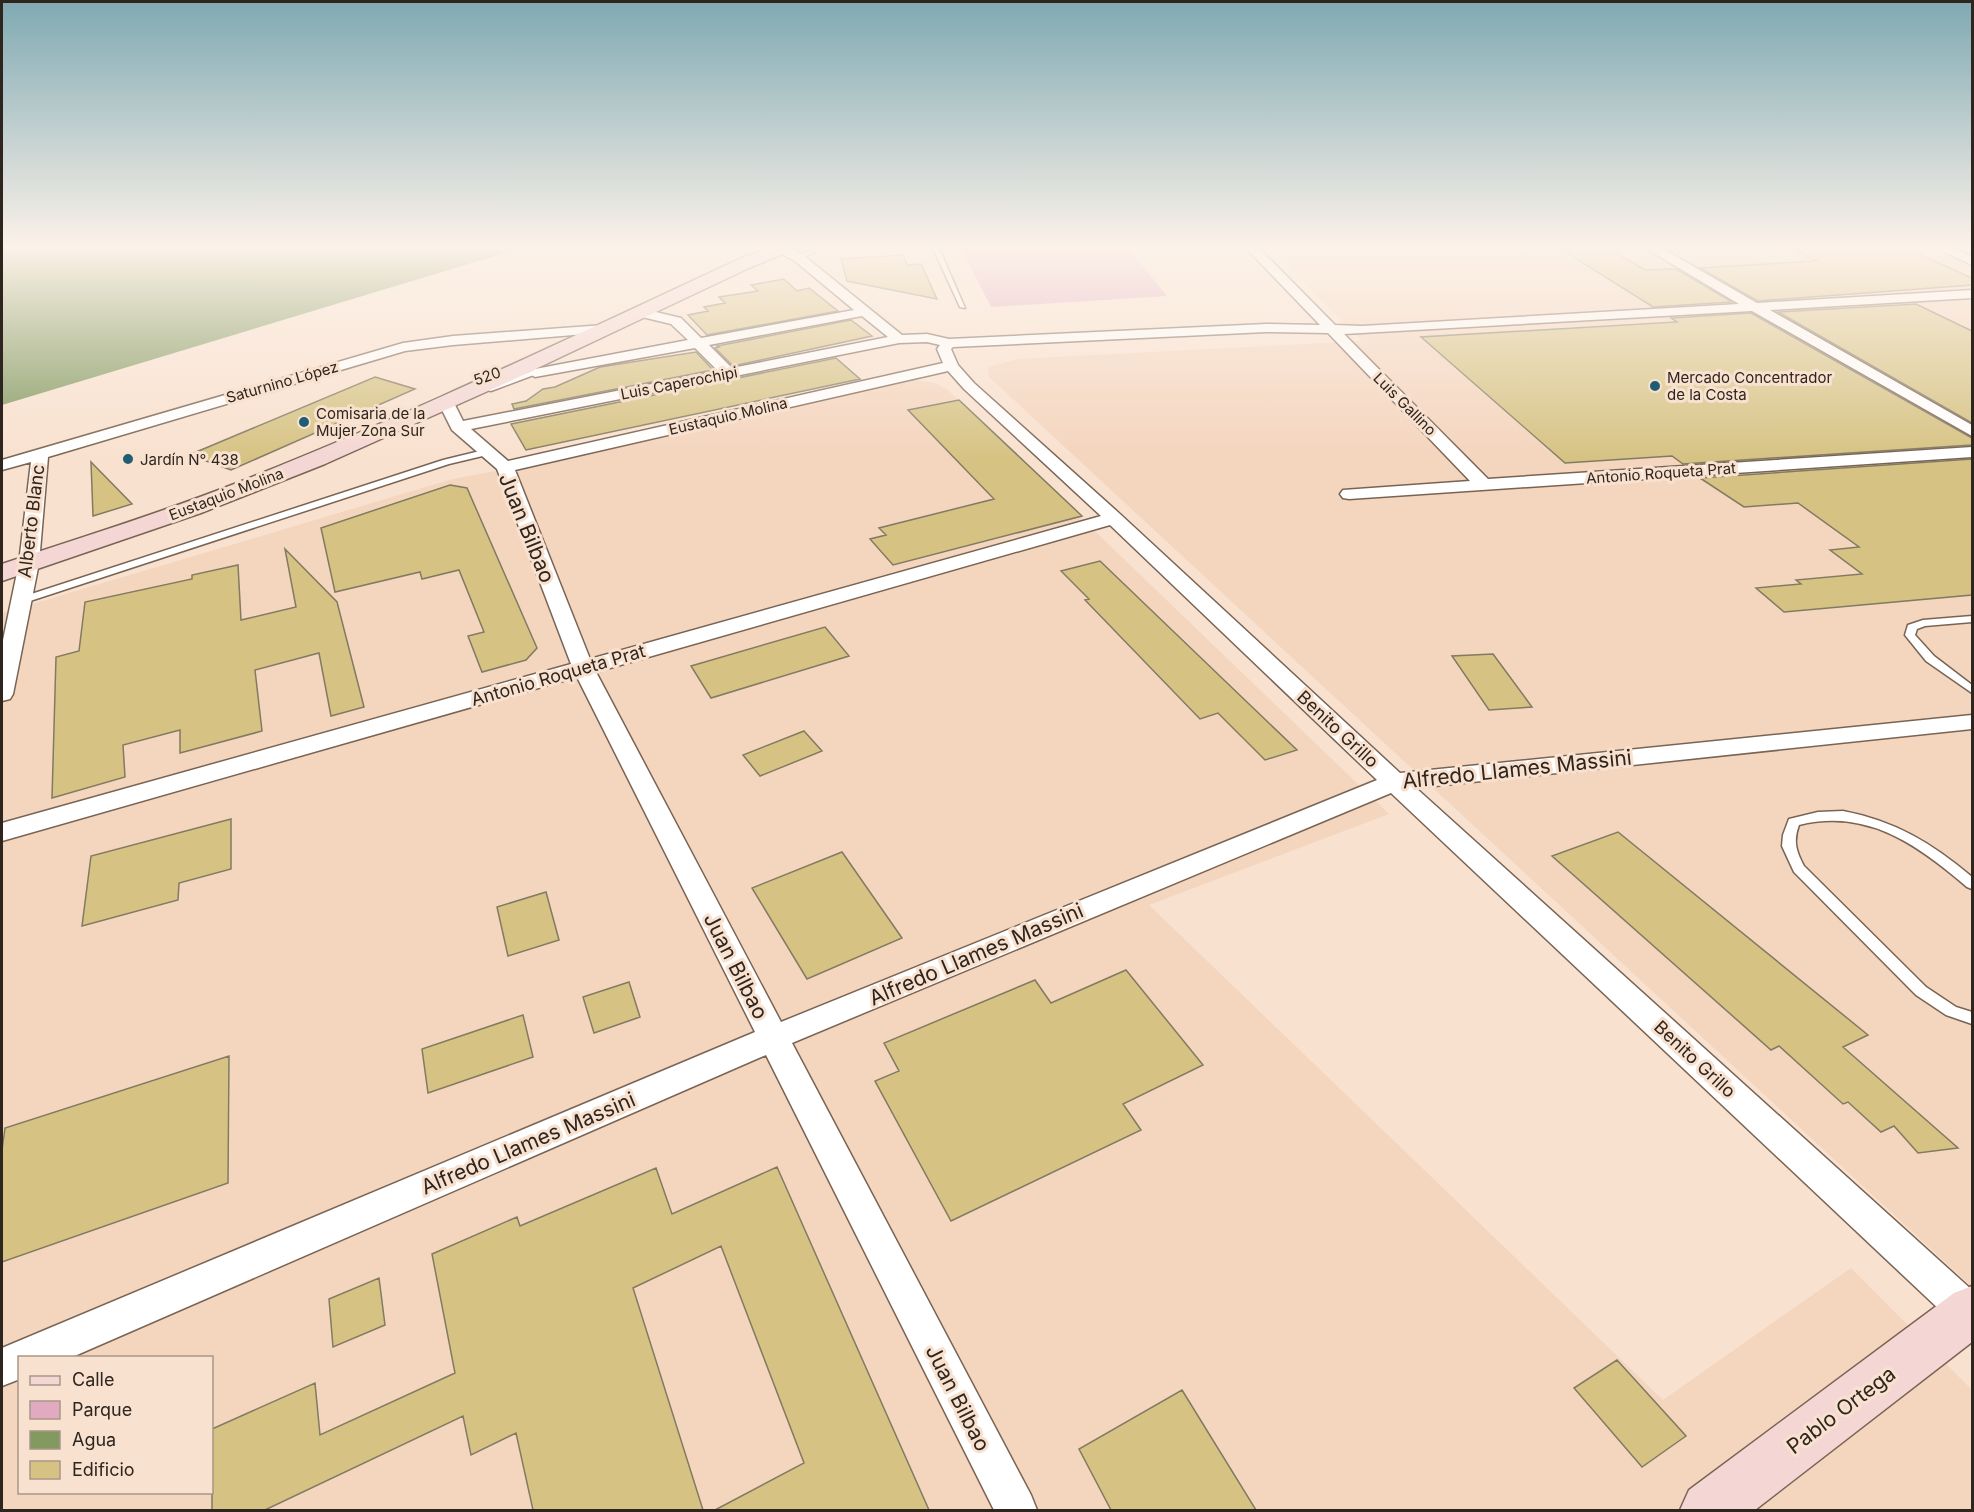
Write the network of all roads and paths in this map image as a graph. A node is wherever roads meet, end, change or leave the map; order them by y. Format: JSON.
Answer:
{"nodes":[{"id":1,"x":630,"y":317,"type":"edge"},
{"id":2,"x":658,"y":317,"type":"edge"},
{"id":3,"x":838,"y":317,"type":"edge"},
{"id":4,"x":869,"y":317,"type":"edge"},
{"id":5,"x":1318,"y":317,"type":"edge"},
{"id":6,"x":1591,"y":317,"type":"edge"},
{"id":7,"x":1771,"y":317,"type":"edge"},
{"id":8,"x":604,"y":329,"type":"junction"},
{"id":9,"x":1330,"y":329,"type":"junction"},
{"id":10,"x":899,"y":339,"type":"junction"},
{"id":11,"x":700,"y":342,"type":"junction"},
{"id":12,"x":949,"y":343,"type":"junction"},
{"id":13,"x":951,"y":366,"type":"junction"},
{"id":14,"x":729,"y":373,"type":"junction"},
{"id":15,"x":535,"y":374,"type":"joint"},
{"id":16,"x":447,"y":404,"type":"junction"},
{"id":17,"x":458,"y":427,"type":"junction"},
{"id":18,"x":1972,"y":431,"type":"edge"},
{"id":19,"x":1972,"y":452,"type":"edge"},
{"id":20,"x":40,"y":454,"type":"junction"},
{"id":21,"x":496,"y":460,"type":"junction"},
{"id":22,"x":2,"y":465,"type":"edge"},
{"id":23,"x":1484,"y":485,"type":"junction"},
{"id":24,"x":1349,"y":494,"type":"dead end"},
{"id":25,"x":1114,"y":518,"type":"junction"},
{"id":26,"x":29,"y":563,"type":"junction"},
{"id":27,"x":2,"y":573,"type":"edge"},
{"id":28,"x":20,"y":601,"type":"junction"},
{"id":29,"x":1972,"y":619,"type":"edge"},
{"id":30,"x":583,"y":668,"type":"junction"},
{"id":31,"x":1972,"y":690,"type":"edge"},
{"id":32,"x":2,"y":694,"type":"edge"},
{"id":33,"x":1972,"y":722,"type":"edge"},
{"id":34,"x":1394,"y":782,"type":"junction"},
{"id":35,"x":2,"y":832,"type":"edge"},
{"id":36,"x":1972,"y":884,"type":"edge"},
{"id":37,"x":1972,"y":1018,"type":"edge"},
{"id":38,"x":773,"y":1038,"type":"junction"},
{"id":39,"x":1972,"y":1313,"type":"edge"},
{"id":40,"x":29,"y":1356,"type":"edge"},
{"id":41,"x":18,"y":1361,"type":"edge"},
{"id":42,"x":2,"y":1367,"type":"edge"},
{"id":43,"x":1016,"y":1510,"type":"edge"},
{"id":44,"x":1709,"y":1510,"type":"edge"}],
"edges":[{"from":1,"to":8,"type":"main road","name":"Eustaquio Molina"},
{"from":2,"to":11,"type":"street"},
{"from":3,"to":11,"type":"street"},
{"from":4,"to":10,"type":"street"},
{"from":5,"to":9,"type":"street","name":"Luis Gallino"},
{"from":6,"to":9,"type":"street"},
{"from":7,"to":18,"type":"street"},
{"from":8,"to":16,"type":"main road","name":"Eustaquio Molina"},
{"from":8,"to":20,"type":"street","name":"Saturnino López"},
{"from":9,"to":12,"type":"street"},
{"from":9,"to":23,"type":"street","name":"Luis Gallino"},
{"from":10,"to":12,"type":"street"},
{"from":10,"to":14,"type":"street","name":"Luis Caperochipi"},
{"from":11,"to":14,"type":"street"},
{"from":11,"to":15,"type":"street"},
{"from":12,"to":13,"type":"street"},
{"from":13,"to":21,"type":"street","name":"Eustaquio Molina"},
{"from":13,"to":25,"type":"street","name":"Benito Grillo"},
{"from":14,"to":17,"type":"street","name":"Luis Caperochipi"},
{"from":15,"to":16,"type":"lane","name":"520"},
{"from":16,"to":17,"type":"street"},
{"from":16,"to":26,"type":"main road","name":"Eustaquio Molina"},
{"from":17,"to":21,"type":"street","name":"Juan Bilbao"},
{"from":19,"to":23,"type":"street","name":"Antonio Roqueta Prat"},
{"from":20,"to":22,"type":"street","name":"Saturnino López"},
{"from":20,"to":26,"type":"street","name":"Alberto Blanc"},
{"from":21,"to":28,"type":"lane"},
{"from":21,"to":30,"type":"street","name":"Juan Bilbao"},
{"from":23,"to":24,"type":"street","name":"Antonio Roqueta Prat"},
{"from":25,"to":30,"type":"street","name":"Antonio Roqueta Prat"},
{"from":25,"to":34,"type":"street","name":"Benito Grillo"},
{"from":26,"to":27,"type":"main road","name":"Eustaquio Molina"},
{"from":26,"to":28,"type":"street","name":"Alberto Blanc"},
{"from":28,"to":32,"type":"street","name":"Alberto Blanc"},
{"from":29,"to":31,"type":"lane"},
{"from":30,"to":35,"type":"street","name":"Antonio Roqueta Prat"},
{"from":30,"to":38,"type":"street","name":"Juan Bilbao"},
{"from":33,"to":34,"type":"street","name":"Alfredo Llames Massini"},
{"from":34,"to":38,"type":"street","name":"Alfredo Llames Massini"},
{"from":34,"to":39,"type":"street","name":"Benito Grillo"},
{"from":36,"to":37,"type":"lane"},
{"from":38,"to":40,"type":"street","name":"Alfredo Llames Massini"},
{"from":38,"to":43,"type":"street","name":"Juan Bilbao"},
{"from":39,"to":44,"type":"main road","name":"Pablo Ortega"},
{"from":41,"to":42,"type":"street"}]}
